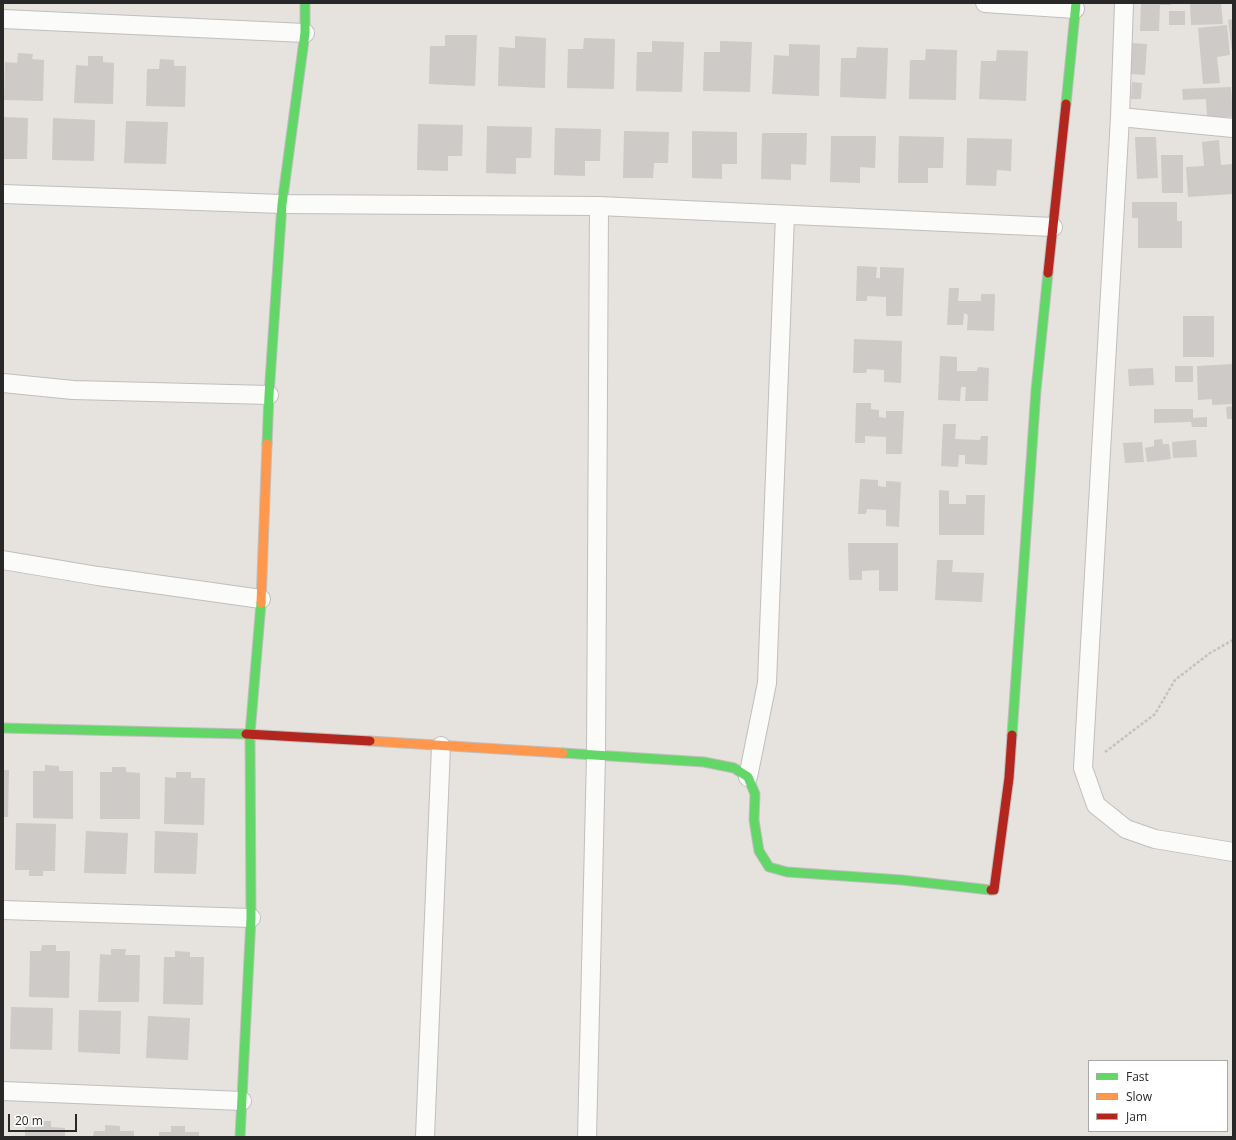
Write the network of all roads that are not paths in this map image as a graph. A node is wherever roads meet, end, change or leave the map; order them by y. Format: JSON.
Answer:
{"nodes":[{"id":1,"x":305,"y":3,"type":"edge"},
{"id":2,"x":984,"y":3,"type":"edge"},
{"id":3,"x":1124,"y":3,"type":"edge"},
{"id":4,"x":1076,"y":6,"type":"edge"},
{"id":5,"x":3,"y":19,"type":"edge"},
{"id":6,"x":305,"y":33,"type":"junction"},
{"id":7,"x":1120,"y":117,"type":"junction"},
{"id":8,"x":1233,"y":128,"type":"edge"},
{"id":9,"x":3,"y":194,"type":"edge"},
{"id":10,"x":282,"y":204,"type":"junction"},
{"id":11,"x":599,"y":206,"type":"junction"},
{"id":12,"x":785,"y":215,"type":"junction"},
{"id":13,"x":1053,"y":227,"type":"junction"},
{"id":14,"x":3,"y":383,"type":"edge"},
{"id":15,"x":269,"y":395,"type":"junction"},
{"id":16,"x":3,"y":560,"type":"edge"},
{"id":17,"x":261,"y":599,"type":"junction"},
{"id":18,"x":3,"y":728,"type":"edge"},
{"id":19,"x":250,"y":734,"type":"junction"},
{"id":20,"x":441,"y":746,"type":"junction"},
{"id":21,"x":596,"y":756,"type":"junction"},
{"id":22,"x":748,"y":777,"type":"junction"},
{"id":23,"x":1233,"y":852,"type":"edge"},
{"id":24,"x":3,"y":910,"type":"edge"},
{"id":25,"x":251,"y":918,"type":"junction"},
{"id":26,"x":3,"y":1091,"type":"edge"},
{"id":27,"x":242,"y":1101,"type":"junction"},
{"id":28,"x":240,"y":1137,"type":"edge"},
{"id":29,"x":424,"y":1137,"type":"edge"},
{"id":30,"x":587,"y":1137,"type":"edge"}],
"edges":[{"from":1,"to":6,"type":"street"},
{"from":2,"to":4,"type":"street"},
{"from":3,"to":7,"type":"street"},
{"from":4,"to":13,"type":"street"},
{"from":5,"to":6,"type":"street"},
{"from":6,"to":10,"type":"street"},
{"from":7,"to":8,"type":"street"},
{"from":7,"to":23,"type":"street"},
{"from":9,"to":10,"type":"street"},
{"from":10,"to":11,"type":"street"},
{"from":10,"to":15,"type":"street"},
{"from":11,"to":12,"type":"street"},
{"from":11,"to":21,"type":"street"},
{"from":12,"to":13,"type":"street"},
{"from":12,"to":22,"type":"street"},
{"from":13,"to":22,"type":"street"},
{"from":14,"to":15,"type":"street"},
{"from":15,"to":17,"type":"street"},
{"from":16,"to":17,"type":"street"},
{"from":17,"to":19,"type":"street"},
{"from":18,"to":19,"type":"street"},
{"from":19,"to":20,"type":"street"},
{"from":19,"to":25,"type":"street"},
{"from":20,"to":21,"type":"street"},
{"from":20,"to":29,"type":"street"},
{"from":21,"to":22,"type":"street"},
{"from":21,"to":30,"type":"street"},
{"from":24,"to":25,"type":"street"},
{"from":25,"to":27,"type":"street"},
{"from":26,"to":27,"type":"street"},
{"from":27,"to":28,"type":"street"}]}
